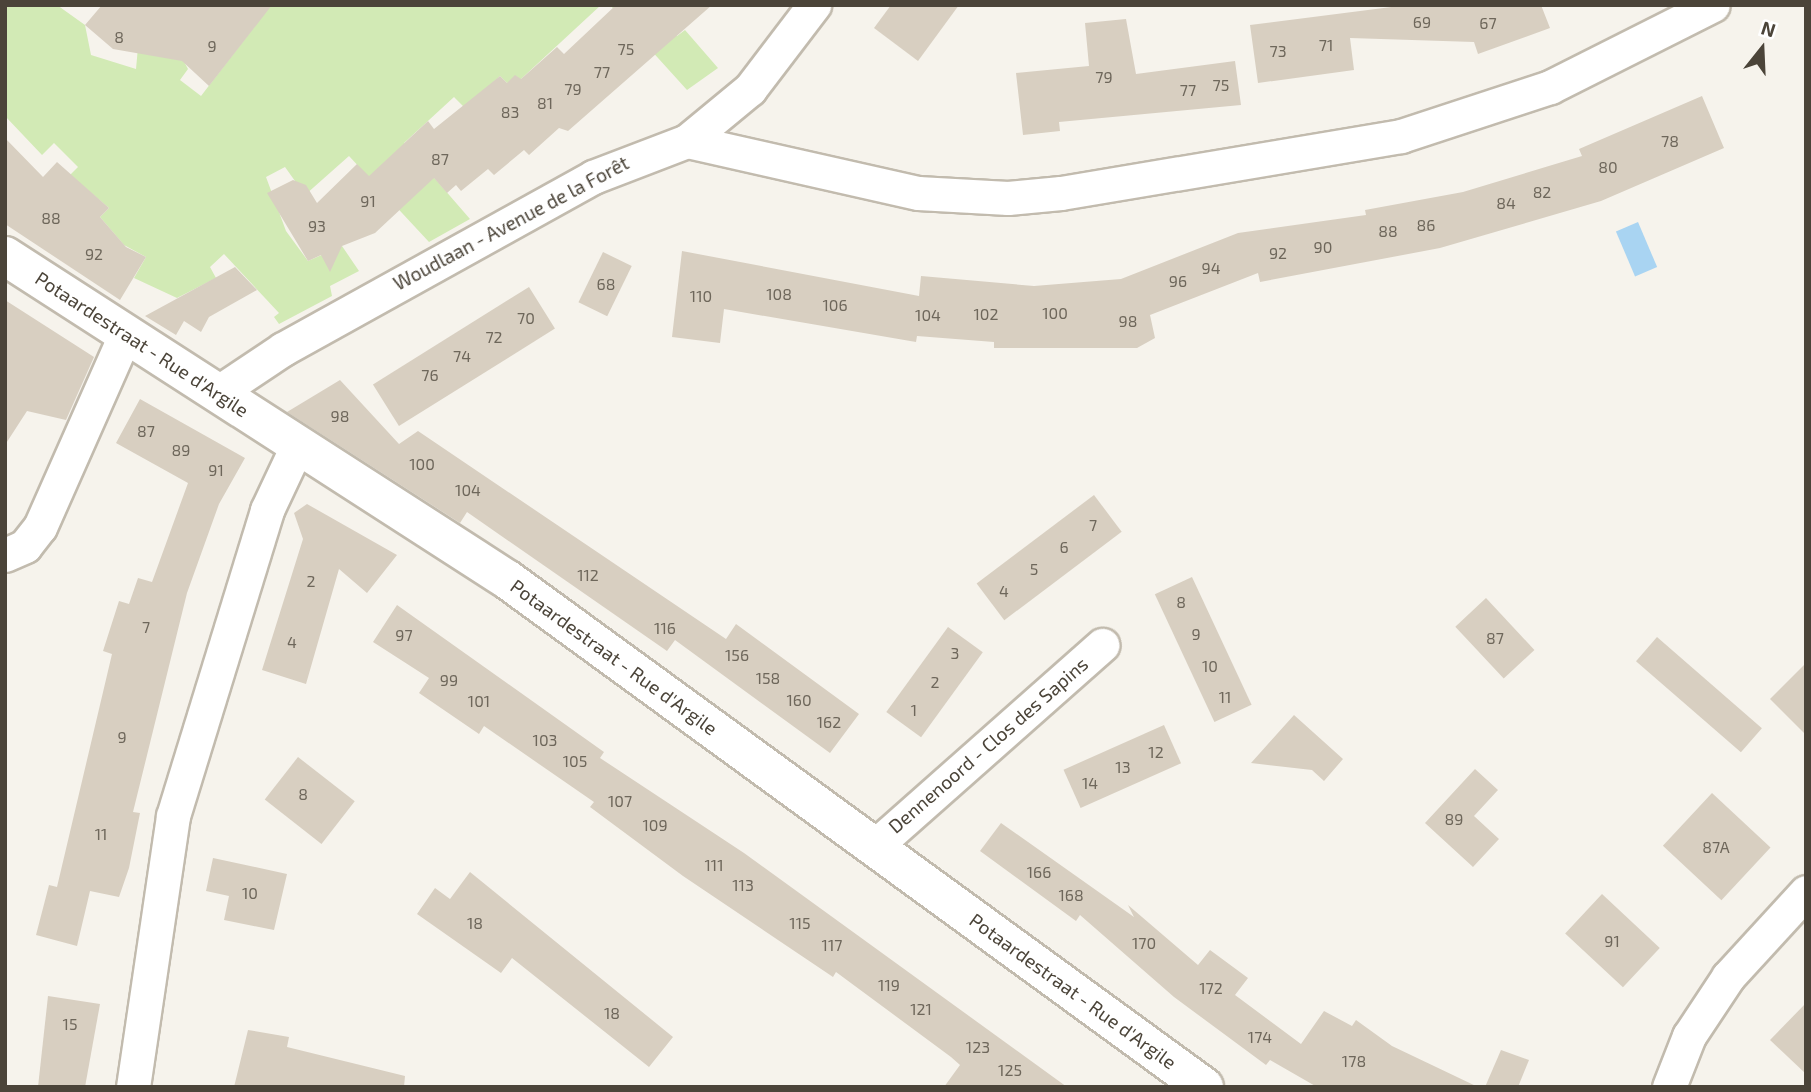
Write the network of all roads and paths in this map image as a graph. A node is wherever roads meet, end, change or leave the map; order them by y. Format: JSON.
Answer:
{"nodes":[{"id":1,"x":814,"y":5,"type":"edge"},
{"id":2,"x":1713,"y":5,"type":"edge"},
{"id":3,"x":687,"y":141,"type":"junction"},
{"id":4,"x":5,"y":257,"type":"edge"},
{"id":5,"x":126,"y":333,"type":"junction"},
{"id":6,"x":217,"y":393,"type":"junction"},
{"id":7,"x":298,"y":444,"type":"junction"},
{"id":8,"x":5,"y":555,"type":"edge"},
{"id":9,"x":1102,"y":645,"type":"dead end"},
{"id":10,"x":874,"y":846,"type":"junction"},
{"id":11,"x":1806,"y":892,"type":"edge"},
{"id":12,"x":133,"y":1087,"type":"edge"},
{"id":13,"x":1204,"y":1087,"type":"edge"},
{"id":14,"x":1669,"y":1087,"type":"edge"}],
"edges":[{"from":1,"to":3,"type":"street","name":"Woudlaan - Avenue de la Forêt"},
{"from":2,"to":3,"type":"street"},
{"from":3,"to":6,"type":"street","name":"Woudlaan - Avenue de la Forêt"},
{"from":4,"to":5,"type":"street","name":"Potaardestraat - Rue d'Argile"},
{"from":5,"to":6,"type":"street","name":"Potaardestraat - Rue d'Argile"},
{"from":5,"to":8,"type":"street"},
{"from":6,"to":7,"type":"street","name":"Potaardestraat - Rue d'Argile"},
{"from":7,"to":10,"type":"street","name":"Potaardestraat - Rue d'Argile"},
{"from":7,"to":12,"type":"street"},
{"from":9,"to":10,"type":"street","name":"Dennenoord - Clos des Sapins"},
{"from":10,"to":13,"type":"street","name":"Potaardestraat - Rue d'Argile"},
{"from":11,"to":14,"type":"street"}]}
